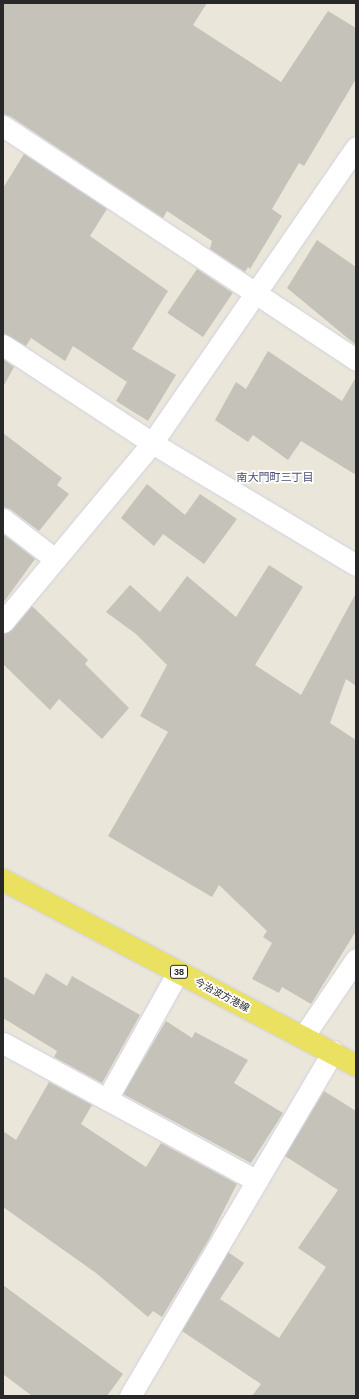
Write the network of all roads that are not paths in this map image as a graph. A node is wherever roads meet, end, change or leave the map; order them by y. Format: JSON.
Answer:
{"nodes":[{"id":1,"x":3,"y":126,"type":"edge"},
{"id":2,"x":356,"y":147,"type":"edge"},
{"id":3,"x":253,"y":293,"type":"junction"},
{"id":4,"x":3,"y":345,"type":"edge"},
{"id":5,"x":356,"y":360,"type":"edge"},
{"id":6,"x":152,"y":442,"type":"junction"},
{"id":7,"x":3,"y":519,"type":"edge"},
{"id":8,"x":55,"y":559,"type":"junction"},
{"id":9,"x":356,"y":565,"type":"edge"},
{"id":10,"x":3,"y":622,"type":"edge"},
{"id":11,"x":3,"y":880,"type":"edge"},
{"id":12,"x":356,"y":959,"type":"edge"},
{"id":13,"x":178,"y":972,"type":"junction"},
{"id":14,"x":303,"y":1037,"type":"junction"},
{"id":15,"x":3,"y":1043,"type":"edge"},
{"id":16,"x":333,"y":1052,"type":"junction"},
{"id":17,"x":356,"y":1065,"type":"edge"},
{"id":18,"x":107,"y":1099,"type":"junction"},
{"id":19,"x":257,"y":1181,"type":"junction"},
{"id":20,"x":130,"y":1396,"type":"edge"}],
"edges":[{"from":1,"to":3,"type":"street"},
{"from":2,"to":3,"type":"street"},
{"from":3,"to":5,"type":"street"},
{"from":3,"to":6,"type":"street"},
{"from":4,"to":6,"type":"street"},
{"from":6,"to":8,"type":"street"},
{"from":6,"to":9,"type":"street"},
{"from":7,"to":8,"type":"street"},
{"from":8,"to":10,"type":"street"},
{"from":11,"to":13,"type":"main road","name":"今治波方港線","number":"38"},
{"from":12,"to":14,"type":"street"},
{"from":13,"to":14,"type":"main road","name":"今治波方港線","number":"38"},
{"from":13,"to":18,"type":"street"},
{"from":14,"to":16,"type":"main road","name":"今治波方港線","number":"38"},
{"from":15,"to":18,"type":"street"},
{"from":16,"to":17,"type":"main road","name":"今治波方港線","number":"38"},
{"from":16,"to":19,"type":"street"},
{"from":18,"to":19,"type":"street"},
{"from":19,"to":20,"type":"street"}]}
